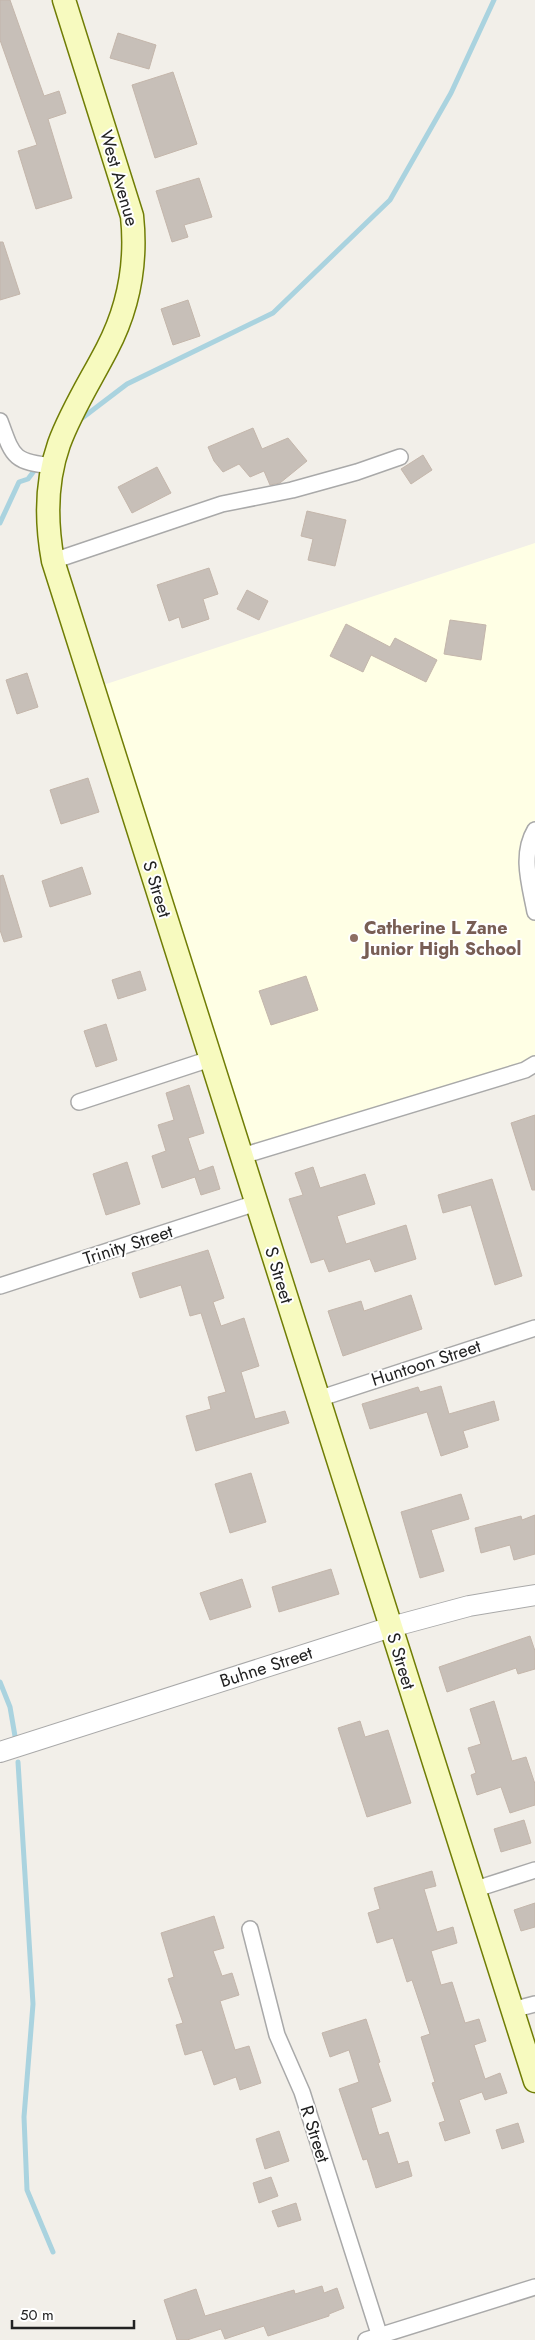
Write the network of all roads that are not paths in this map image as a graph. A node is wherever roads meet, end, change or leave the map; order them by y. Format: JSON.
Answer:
{"nodes":[{"id":1,"x":64,"y":0,"type":"edge"},
{"id":2,"x":0,"y":421,"type":"edge"},
{"id":3,"x":400,"y":457,"type":"dead end"},
{"id":4,"x":53,"y":466,"type":"junction"},
{"id":5,"x":53,"y":561,"type":"junction"},
{"id":6,"x":535,"y":830,"type":"edge"},
{"id":7,"x":535,"y":912,"type":"edge"},
{"id":8,"x":210,"y":1058,"type":"junction"},
{"id":9,"x":535,"y":1064,"type":"edge"},
{"id":10,"x":79,"y":1102,"type":"dead end"},
{"id":11,"x":242,"y":1156,"type":"junction"},
{"id":12,"x":256,"y":1203,"type":"junction"},
{"id":13,"x":0,"y":1286,"type":"edge"},
{"id":14,"x":535,"y":1328,"type":"edge"},
{"id":15,"x":318,"y":1399,"type":"junction"},
{"id":16,"x":535,"y":1595,"type":"edge"},
{"id":17,"x":391,"y":1627,"type":"junction"},
{"id":18,"x":0,"y":1752,"type":"edge"},
{"id":19,"x":535,"y":1870,"type":"edge"},
{"id":20,"x":473,"y":1890,"type":"junction"},
{"id":21,"x":250,"y":1929,"type":"dead end"},
{"id":22,"x":535,"y":2004,"type":"edge"},
{"id":23,"x":512,"y":2010,"type":"junction"},
{"id":24,"x":535,"y":2081,"type":"edge"},
{"id":25,"x":535,"y":2287,"type":"edge"},
{"id":26,"x":375,"y":2339,"type":"edge"}],
"edges":[{"from":1,"to":4,"type":"main road","name":"West Avenue"},
{"from":2,"to":4,"type":"street"},
{"from":3,"to":5,"type":"street"},
{"from":4,"to":5,"type":"main road","name":"S Street"},
{"from":5,"to":8,"type":"main road","name":"S Street"},
{"from":6,"to":7,"type":"street"},
{"from":8,"to":10,"type":"street"},
{"from":8,"to":11,"type":"main road","name":"S Street"},
{"from":9,"to":11,"type":"street"},
{"from":11,"to":12,"type":"main road","name":"S Street"},
{"from":12,"to":13,"type":"street","name":"Trinity Street"},
{"from":12,"to":15,"type":"main road","name":"S Street"},
{"from":14,"to":15,"type":"street","name":"Huntoon Street"},
{"from":15,"to":17,"type":"main road","name":"S Street"},
{"from":16,"to":17,"type":"street","name":"Buhne Street"},
{"from":17,"to":18,"type":"street","name":"Buhne Street"},
{"from":17,"to":20,"type":"main road","name":"S Street"},
{"from":19,"to":20,"type":"street"},
{"from":20,"to":23,"type":"main road","name":"S Street"},
{"from":21,"to":26,"type":"street","name":"R Street"},
{"from":22,"to":23,"type":"street"},
{"from":23,"to":24,"type":"main road","name":"S Street"},
{"from":25,"to":26,"type":"street"}]}
